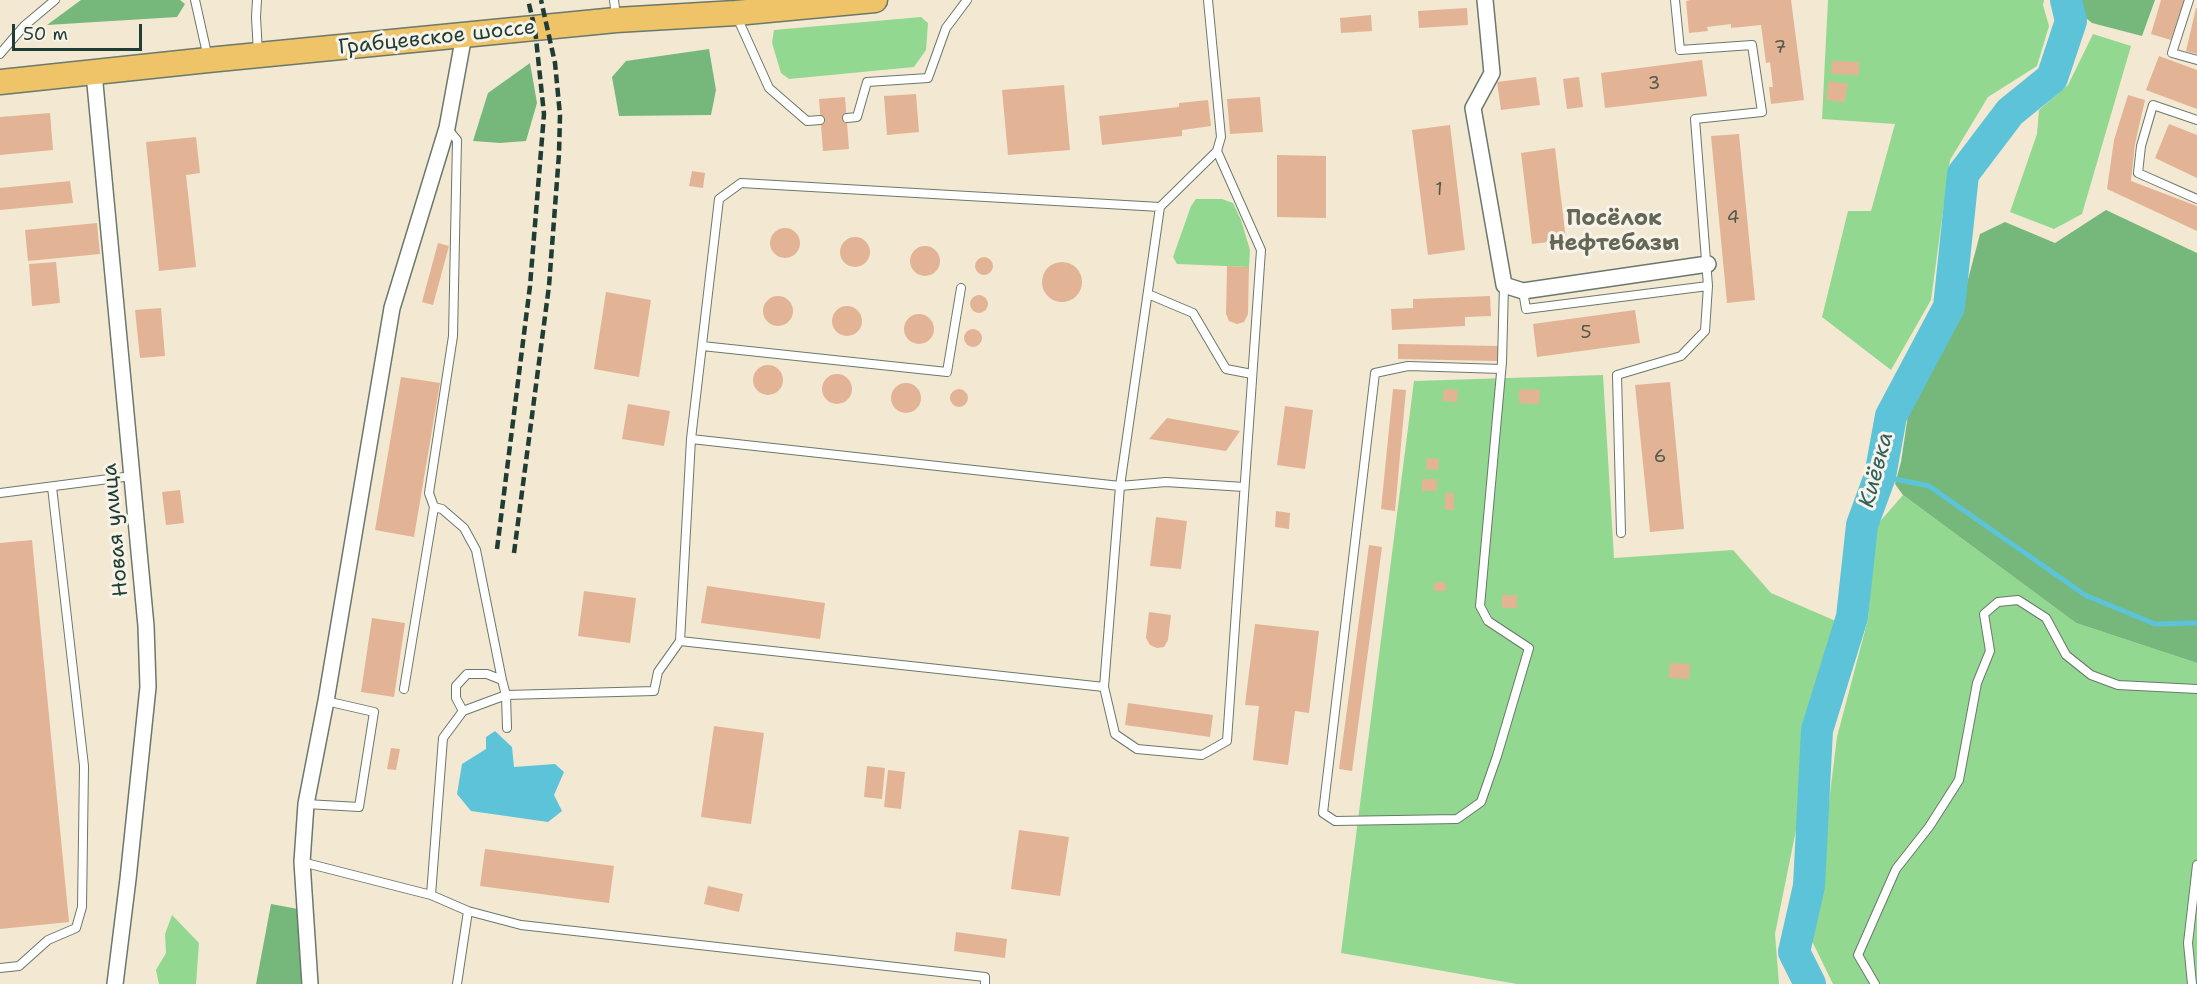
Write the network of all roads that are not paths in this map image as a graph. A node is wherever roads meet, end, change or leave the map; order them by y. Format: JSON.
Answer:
{"nodes":[{"id":1,"x":55,"y":0,"type":"edge"},
{"id":2,"x":195,"y":0,"type":"edge"},
{"id":3,"x":257,"y":0,"type":"edge"},
{"id":4,"x":875,"y":0,"type":"edge"},
{"id":5,"x":967,"y":0,"type":"edge"},
{"id":6,"x":1208,"y":0,"type":"edge"},
{"id":7,"x":1485,"y":0,"type":"edge"},
{"id":8,"x":1674,"y":0,"type":"edge"},
{"id":9,"x":2189,"y":0,"type":"edge"},
{"id":10,"x":615,"y":10,"type":"edge"},
{"id":11,"x":736,"y":13,"type":"junction"},
{"id":12,"x":464,"y":35,"type":"junction"},
{"id":13,"x":0,"y":54,"type":"edge"},
{"id":14,"x":258,"y":55,"type":"junction"},
{"id":15,"x":208,"y":60,"type":"junction"},
{"id":16,"x":2197,"y":60,"type":"edge"},
{"id":17,"x":94,"y":73,"type":"junction"},
{"id":18,"x":0,"y":82,"type":"edge"},
{"id":19,"x":847,"y":118,"type":"dead end"},
{"id":20,"x":820,"y":120,"type":"dead end"},
{"id":21,"x":2197,"y":120,"type":"edge"},
{"id":22,"x":447,"y":128,"type":"junction"},
{"id":23,"x":1217,"y":152,"type":"junction"},
{"id":24,"x":2197,"y":199,"type":"edge"},
{"id":25,"x":1160,"y":207,"type":"junction"},
{"id":26,"x":1707,"y":264,"type":"junction"},
{"id":27,"x":1504,"y":285,"type":"junction"},
{"id":28,"x":1708,"y":286,"type":"junction"},
{"id":29,"x":961,"y":288,"type":"dead end"},
{"id":30,"x":1523,"y":291,"type":"junction"},
{"id":31,"x":1148,"y":294,"type":"junction"},
{"id":32,"x":702,"y":346,"type":"junction"},
{"id":33,"x":1501,"y":369,"type":"junction"},
{"id":34,"x":1252,"y":374,"type":"junction"},
{"id":35,"x":691,"y":439,"type":"junction"},
{"id":36,"x":133,"y":476,"type":"junction"},
{"id":37,"x":1120,"y":486,"type":"junction"},
{"id":38,"x":52,"y":487,"type":"junction"},
{"id":39,"x":1244,"y":487,"type":"junction"},
{"id":40,"x":0,"y":493,"type":"edge"},
{"id":41,"x":434,"y":507,"type":"junction"},
{"id":42,"x":1621,"y":533,"type":"dead end"},
{"id":43,"x":680,"y":641,"type":"junction"},
{"id":44,"x":502,"y":680,"type":"junction"},
{"id":45,"x":1104,"y":687,"type":"junction"},
{"id":46,"x":404,"y":689,"type":"dead end"},
{"id":47,"x":2197,"y":689,"type":"edge"},
{"id":48,"x":506,"y":695,"type":"junction"},
{"id":49,"x":326,"y":701,"type":"junction"},
{"id":50,"x":463,"y":711,"type":"junction"},
{"id":51,"x":507,"y":728,"type":"dead end"},
{"id":52,"x":306,"y":804,"type":"junction"},
{"id":53,"x":302,"y":862,"type":"junction"},
{"id":54,"x":2197,"y":865,"type":"edge"},
{"id":55,"x":431,"y":895,"type":"junction"},
{"id":56,"x":468,"y":911,"type":"junction"},
{"id":57,"x":0,"y":968,"type":"edge"},
{"id":58,"x":115,"y":984,"type":"edge"},
{"id":59,"x":310,"y":984,"type":"edge"},
{"id":60,"x":457,"y":984,"type":"edge"},
{"id":61,"x":985,"y":984,"type":"edge"},
{"id":62,"x":1875,"y":984,"type":"edge"},
{"id":63,"x":2192,"y":984,"type":"edge"}],
"edges":[{"from":1,"to":13,"type":"lane"},
{"from":2,"to":15,"type":"lane"},
{"from":3,"to":14,"type":"lane"},
{"from":4,"to":11,"type":"main road","name":"Грабцевское шоссе"},
{"from":5,"to":19,"type":"lane"},
{"from":6,"to":23,"type":"lane"},
{"from":7,"to":27,"type":"street"},
{"from":8,"to":26,"type":"lane"},
{"from":9,"to":16,"type":"lane"},
{"from":10,"to":11,"type":"main road","name":"Грабцевское шоссе"},
{"from":10,"to":12,"type":"main road","name":"Грабцевское шоссе"},
{"from":11,"to":20,"type":"lane"},
{"from":12,"to":14,"type":"main road","name":"Грабцевское шоссе"},
{"from":12,"to":22,"type":"street"},
{"from":14,"to":15,"type":"main road","name":"Грабцевское шоссе"},
{"from":15,"to":17,"type":"main road","name":"Грабцевское шоссе"},
{"from":17,"to":18,"type":"main road","name":"Грабцевское шоссе"},
{"from":17,"to":36,"type":"street","name":"Новая улица"},
{"from":21,"to":24,"type":"lane"},
{"from":22,"to":41,"type":"lane"},
{"from":22,"to":49,"type":"street"},
{"from":23,"to":25,"type":"lane"},
{"from":23,"to":34,"type":"lane"},
{"from":25,"to":31,"type":"lane"},
{"from":25,"to":32,"type":"lane"},
{"from":26,"to":28,"type":"lane"},
{"from":26,"to":30,"type":"street"},
{"from":27,"to":30,"type":"street"},
{"from":27,"to":33,"type":"lane"},
{"from":28,"to":30,"type":"lane"},
{"from":28,"to":42,"type":"lane"},
{"from":29,"to":32,"type":"lane"},
{"from":31,"to":34,"type":"lane"},
{"from":31,"to":37,"type":"lane"},
{"from":32,"to":35,"type":"lane"},
{"from":33,"to":33,"type":"lane"},
{"from":34,"to":39,"type":"lane"},
{"from":35,"to":37,"type":"lane"},
{"from":35,"to":43,"type":"lane"},
{"from":36,"to":38,"type":"lane"},
{"from":36,"to":58,"type":"street","name":"Новая улица"},
{"from":37,"to":39,"type":"lane"},
{"from":37,"to":45,"type":"lane"},
{"from":38,"to":40,"type":"lane"},
{"from":38,"to":57,"type":"lane"},
{"from":39,"to":45,"type":"lane"},
{"from":41,"to":44,"type":"lane"},
{"from":41,"to":46,"type":"lane"},
{"from":43,"to":45,"type":"lane"},
{"from":43,"to":48,"type":"lane"},
{"from":44,"to":48,"type":"lane"},
{"from":44,"to":50,"type":"lane"},
{"from":47,"to":62,"type":"lane"},
{"from":48,"to":50,"type":"lane"},
{"from":48,"to":51,"type":"lane"},
{"from":49,"to":52,"type":"street"},
{"from":49,"to":52,"type":"lane"},
{"from":50,"to":55,"type":"lane"},
{"from":52,"to":53,"type":"street"},
{"from":53,"to":55,"type":"lane"},
{"from":53,"to":59,"type":"street"},
{"from":54,"to":63,"type":"lane"},
{"from":55,"to":56,"type":"lane"},
{"from":56,"to":60,"type":"lane"},
{"from":56,"to":61,"type":"lane"}]}
